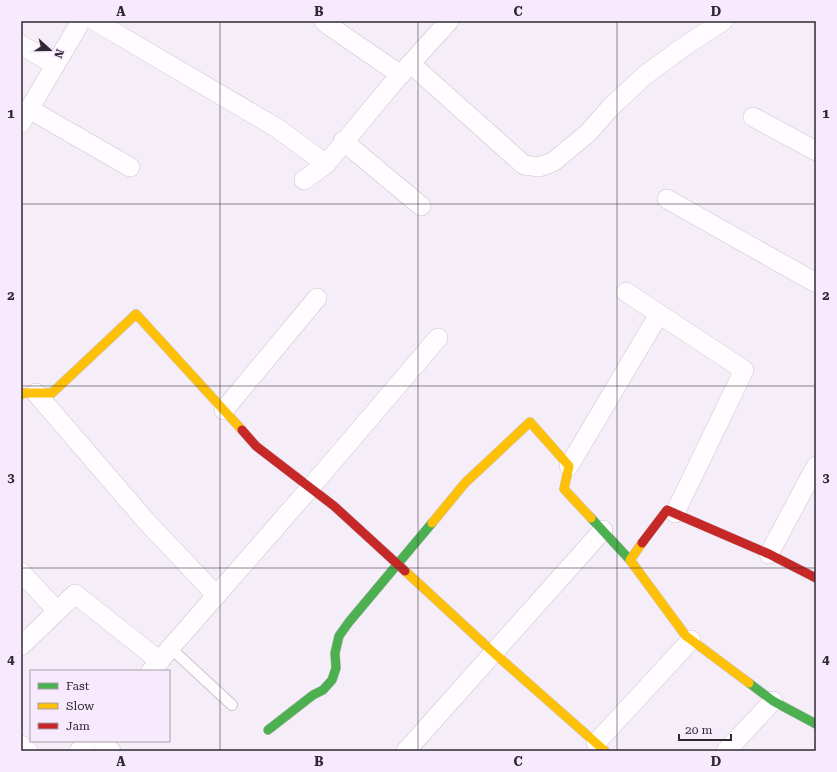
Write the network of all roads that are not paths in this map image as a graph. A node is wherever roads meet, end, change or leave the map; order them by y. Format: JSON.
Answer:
{"nodes":[{"id":1,"x":81,"y":21,"type":"edge"},
{"id":2,"x":95,"y":21,"type":"edge"},
{"id":3,"x":324,"y":21,"type":"edge"},
{"id":4,"x":449,"y":21,"type":"edge"},
{"id":5,"x":723,"y":21,"type":"edge"},
{"id":6,"x":21,"y":45,"type":"edge"},
{"id":7,"x":55,"y":65,"type":"junction"},
{"id":8,"x":406,"y":69,"type":"junction"},
{"id":9,"x":25,"y":116,"type":"edge"},
{"id":10,"x":753,"y":117,"type":"dead end"},
{"id":11,"x":344,"y":141,"type":"junction"},
{"id":12,"x":816,"y":151,"type":"edge"},
{"id":13,"x":326,"y":164,"type":"junction"},
{"id":14,"x":130,"y":167,"type":"dead end"},
{"id":15,"x":304,"y":180,"type":"dead end"},
{"id":16,"x":667,"y":199,"type":"dead end"},
{"id":17,"x":421,"y":206,"type":"dead end"},
{"id":18,"x":816,"y":283,"type":"edge"},
{"id":19,"x":626,"y":292,"type":"dead end"},
{"id":20,"x":317,"y":298,"type":"dead end"},
{"id":21,"x":659,"y":314,"type":"junction"},
{"id":22,"x":438,"y":338,"type":"dead end"},
{"id":23,"x":28,"y":394,"type":"edge"},
{"id":24,"x":224,"y":410,"type":"junction"},
{"id":25,"x":569,"y":466,"type":"junction"},
{"id":26,"x":816,"y":466,"type":"edge"},
{"id":27,"x":310,"y":488,"type":"junction"},
{"id":28,"x":675,"y":513,"type":"junction"},
{"id":29,"x":602,"y":530,"type":"junction"},
{"id":30,"x":769,"y":554,"type":"junction"},
{"id":31,"x":630,"y":560,"type":"junction"},
{"id":32,"x":397,"y":564,"type":"junction"},
{"id":33,"x":21,"y":572,"type":"edge"},
{"id":34,"x":816,"y":578,"type":"edge"},
{"id":35,"x":216,"y":595,"type":"junction"},
{"id":36,"x":57,"y":611,"type":"junction"},
{"id":37,"x":691,"y":640,"type":"junction"},
{"id":38,"x":21,"y":646,"type":"edge"},
{"id":39,"x":172,"y":646,"type":"junction"},
{"id":40,"x":494,"y":653,"type":"junction"},
{"id":41,"x":156,"y":666,"type":"edge"},
{"id":42,"x":773,"y":701,"type":"junction"},
{"id":43,"x":232,"y":705,"type":"dead end"},
{"id":44,"x":816,"y":724,"type":"edge"},
{"id":45,"x":268,"y":730,"type":"dead end"},
{"id":46,"x":87,"y":742,"type":"edge"},
{"id":47,"x":101,"y":742,"type":"edge"},
{"id":48,"x":21,"y":745,"type":"edge"},
{"id":49,"x":600,"y":747,"type":"edge"},
{"id":50,"x":28,"y":751,"type":"edge"},
{"id":51,"x":79,"y":751,"type":"edge"},
{"id":52,"x":111,"y":751,"type":"edge"},
{"id":53,"x":406,"y":751,"type":"edge"},
{"id":54,"x":726,"y":751,"type":"edge"}],
"edges":[{"from":1,"to":7,"type":"street"},
{"from":2,"to":13,"type":"street"},
{"from":3,"to":8,"type":"street"},
{"from":4,"to":8,"type":"street"},
{"from":5,"to":8,"type":"street"},
{"from":6,"to":7,"type":"street"},
{"from":7,"to":9,"type":"street"},
{"from":8,"to":11,"type":"street"},
{"from":9,"to":14,"type":"street"},
{"from":10,"to":12,"type":"street"},
{"from":11,"to":13,"type":"street"},
{"from":11,"to":17,"type":"street"},
{"from":13,"to":15,"type":"street"},
{"from":16,"to":18,"type":"street"},
{"from":19,"to":21,"type":"street"},
{"from":20,"to":24,"type":"street"},
{"from":21,"to":25,"type":"street"},
{"from":21,"to":28,"type":"street"},
{"from":22,"to":27,"type":"street"},
{"from":23,"to":24,"type":"street"},
{"from":23,"to":35,"type":"street"},
{"from":24,"to":27,"type":"street"},
{"from":25,"to":29,"type":"street"},
{"from":25,"to":32,"type":"street"},
{"from":26,"to":30,"type":"street"},
{"from":27,"to":32,"type":"street"},
{"from":27,"to":35,"type":"street"},
{"from":28,"to":30,"type":"street"},
{"from":28,"to":31,"type":"street"},
{"from":29,"to":31,"type":"street"},
{"from":29,"to":40,"type":"street"},
{"from":30,"to":34,"type":"street"},
{"from":31,"to":37,"type":"street"},
{"from":32,"to":40,"type":"street"},
{"from":32,"to":45,"type":"street"},
{"from":33,"to":36,"type":"street"},
{"from":35,"to":39,"type":"street"},
{"from":36,"to":38,"type":"street"},
{"from":36,"to":41,"type":"street"},
{"from":37,"to":42,"type":"street"},
{"from":37,"to":49,"type":"street"},
{"from":39,"to":41,"type":"street"},
{"from":39,"to":43,"type":"lane"},
{"from":40,"to":49,"type":"street"},
{"from":40,"to":53,"type":"street"},
{"from":42,"to":44,"type":"street"},
{"from":42,"to":54,"type":"street"},
{"from":46,"to":51,"type":"street"},
{"from":47,"to":52,"type":"street"},
{"from":48,"to":50,"type":"street"}]}
